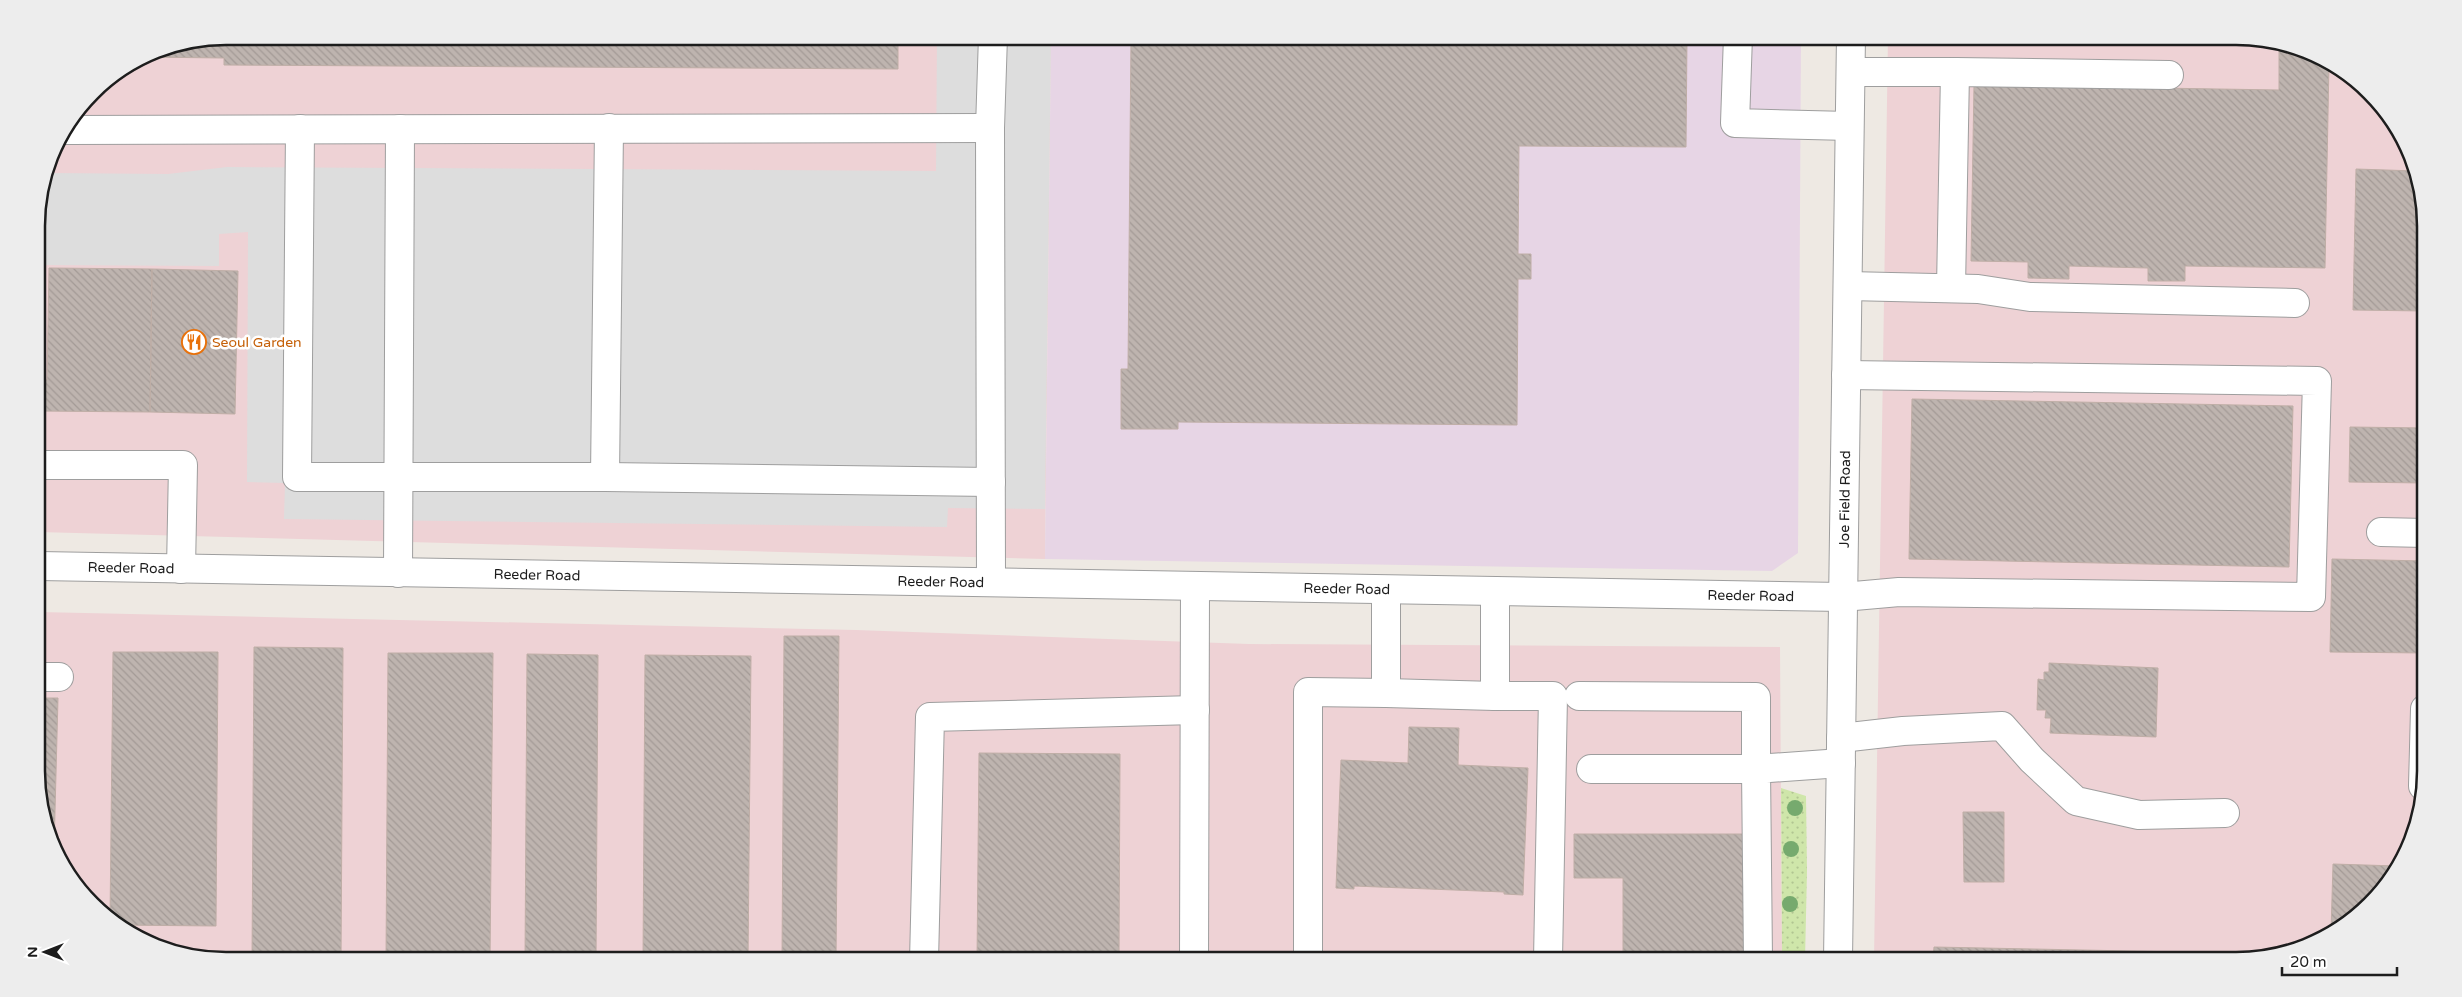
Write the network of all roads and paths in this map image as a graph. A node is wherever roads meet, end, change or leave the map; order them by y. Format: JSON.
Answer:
{"nodes":[{"id":1,"x":992,"y":45,"type":"edge"},
{"id":2,"x":1738,"y":45,"type":"edge"},
{"id":3,"x":1851,"y":45,"type":"edge"},
{"id":4,"x":1851,"y":72,"type":"junction"},
{"id":5,"x":1955,"y":72,"type":"junction"},
{"id":6,"x":2169,"y":75,"type":"dead end"},
{"id":7,"x":1849,"y":126,"type":"junction"},
{"id":8,"x":609,"y":128,"type":"junction"},
{"id":9,"x":990,"y":128,"type":"junction"},
{"id":10,"x":300,"y":129,"type":"junction"},
{"id":11,"x":400,"y":129,"type":"junction"},
{"id":12,"x":73,"y":130,"type":"edge"},
{"id":13,"x":1848,"y":286,"type":"junction"},
{"id":14,"x":1951,"y":288,"type":"junction"},
{"id":15,"x":2295,"y":303,"type":"dead end"},
{"id":16,"x":1846,"y":375,"type":"junction"},
{"id":17,"x":45,"y":464,"type":"edge"},
{"id":18,"x":398,"y":476,"type":"junction"},
{"id":19,"x":605,"y":477,"type":"junction"},
{"id":20,"x":991,"y":482,"type":"junction"},
{"id":21,"x":2381,"y":532,"type":"dead end"},
{"id":22,"x":2417,"y":533,"type":"edge"},
{"id":23,"x":45,"y":566,"type":"edge"},
{"id":24,"x":181,"y":569,"type":"junction"},
{"id":25,"x":398,"y":572,"type":"junction"},
{"id":26,"x":991,"y":581,"type":"junction"},
{"id":27,"x":1194,"y":586,"type":"junction"},
{"id":28,"x":1386,"y":590,"type":"junction"},
{"id":29,"x":1495,"y":591,"type":"junction"},
{"id":30,"x":1843,"y":597,"type":"junction"},
{"id":31,"x":1386,"y":694,"type":"junction"},
{"id":32,"x":1495,"y":696,"type":"junction"},
{"id":33,"x":1579,"y":696,"type":"dead end"},
{"id":34,"x":1194,"y":710,"type":"junction"},
{"id":35,"x":1841,"y":751,"type":"junction"},
{"id":36,"x":1591,"y":769,"type":"dead end"},
{"id":37,"x":1756,"y":769,"type":"junction"},
{"id":38,"x":2225,"y":813,"type":"dead end"},
{"id":39,"x":924,"y":952,"type":"edge"},
{"id":40,"x":1194,"y":952,"type":"edge"},
{"id":41,"x":1308,"y":952,"type":"edge"},
{"id":42,"x":1548,"y":952,"type":"edge"},
{"id":43,"x":1758,"y":952,"type":"edge"},
{"id":44,"x":1838,"y":952,"type":"edge"}],
"edges":[{"from":1,"to":9,"type":"street"},
{"from":2,"to":7,"type":"street"},
{"from":3,"to":4,"type":"street","name":"Joe Field Road"},
{"from":4,"to":5,"type":"street"},
{"from":4,"to":7,"type":"street","name":"Joe Field Road"},
{"from":5,"to":6,"type":"street"},
{"from":5,"to":14,"type":"street"},
{"from":7,"to":13,"type":"street","name":"Joe Field Road"},
{"from":8,"to":9,"type":"street"},
{"from":8,"to":11,"type":"street"},
{"from":8,"to":19,"type":"street"},
{"from":9,"to":20,"type":"street"},
{"from":10,"to":11,"type":"street"},
{"from":10,"to":12,"type":"street"},
{"from":10,"to":18,"type":"street"},
{"from":11,"to":18,"type":"street"},
{"from":13,"to":14,"type":"street"},
{"from":13,"to":16,"type":"street","name":"Joe Field Road"},
{"from":14,"to":15,"type":"street"},
{"from":16,"to":30,"type":"street","name":"Joe Field Road"},
{"from":16,"to":30,"type":"street","name":"Reeder Road"},
{"from":17,"to":24,"type":"street"},
{"from":18,"to":19,"type":"street"},
{"from":18,"to":25,"type":"street"},
{"from":19,"to":20,"type":"street"},
{"from":20,"to":26,"type":"street"},
{"from":21,"to":22,"type":"street"},
{"from":23,"to":24,"type":"street","name":"Reeder Road"},
{"from":24,"to":25,"type":"street","name":"Reeder Road"},
{"from":25,"to":26,"type":"street","name":"Reeder Road"},
{"from":26,"to":27,"type":"street","name":"Reeder Road"},
{"from":27,"to":28,"type":"street","name":"Reeder Road"},
{"from":27,"to":34,"type":"street"},
{"from":28,"to":29,"type":"street","name":"Reeder Road"},
{"from":28,"to":31,"type":"street"},
{"from":29,"to":30,"type":"street","name":"Reeder Road"},
{"from":29,"to":32,"type":"street"},
{"from":30,"to":35,"type":"street","name":"Joe Field Road"},
{"from":31,"to":32,"type":"street"},
{"from":31,"to":41,"type":"street"},
{"from":32,"to":42,"type":"street"},
{"from":33,"to":37,"type":"street"},
{"from":34,"to":39,"type":"street"},
{"from":34,"to":40,"type":"street"},
{"from":35,"to":37,"type":"street"},
{"from":35,"to":38,"type":"street"},
{"from":35,"to":44,"type":"street","name":"Joe Field Road"},
{"from":36,"to":37,"type":"street"},
{"from":37,"to":43,"type":"street"}]}
